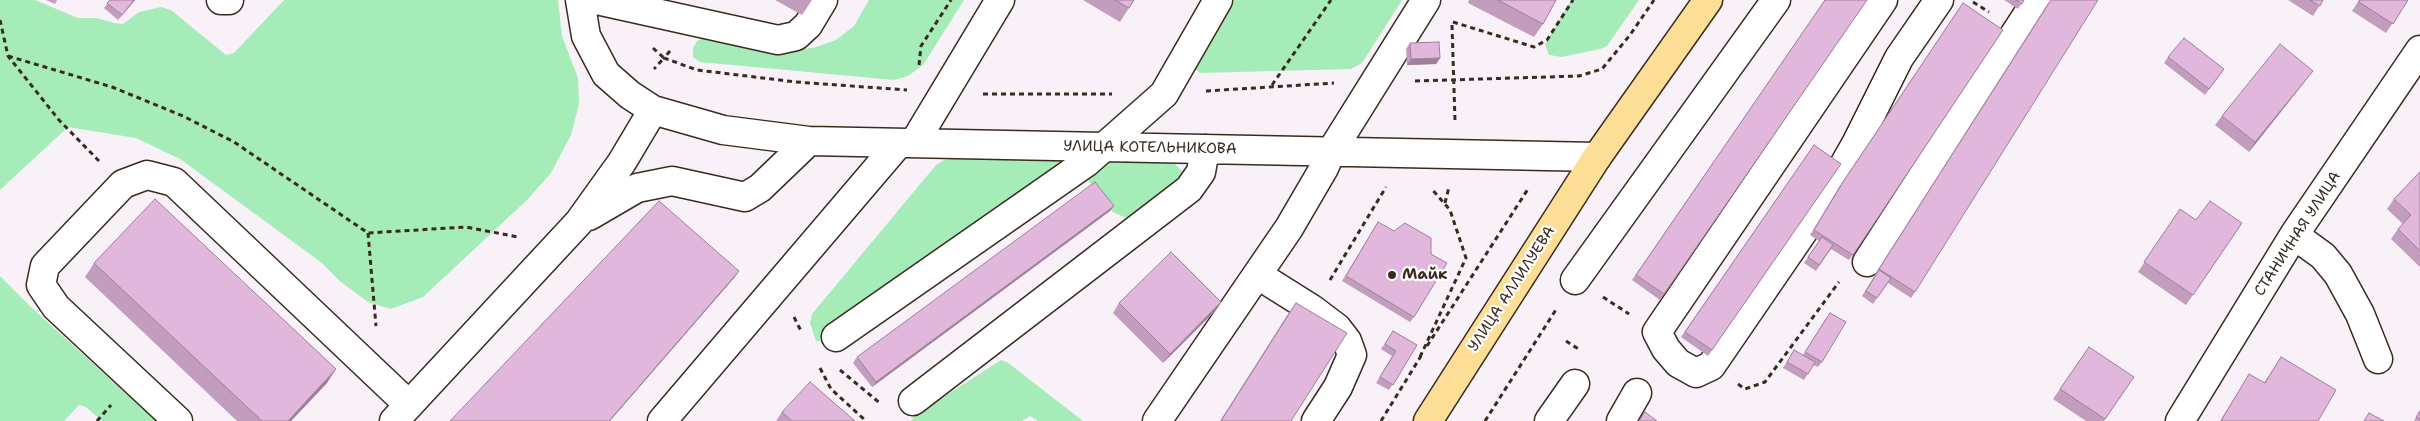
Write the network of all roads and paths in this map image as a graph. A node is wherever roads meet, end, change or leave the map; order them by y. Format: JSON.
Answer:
{"nodes":[{"id":1,"x":222,"y":0,"type":"edge"},
{"id":2,"x":230,"y":0,"type":"edge"},
{"id":3,"x":580,"y":0,"type":"edge"},
{"id":4,"x":823,"y":0,"type":"edge"},
{"id":5,"x":951,"y":0,"type":"edge"},
{"id":6,"x":1000,"y":0,"type":"edge"},
{"id":7,"x":1218,"y":0,"type":"edge"},
{"id":8,"x":1331,"y":0,"type":"edge"},
{"id":9,"x":1426,"y":0,"type":"edge"},
{"id":10,"x":1572,"y":0,"type":"edge"},
{"id":11,"x":1654,"y":0,"type":"edge"},
{"id":12,"x":1708,"y":0,"type":"edge"},
{"id":13,"x":1776,"y":0,"type":"edge"},
{"id":14,"x":1883,"y":0,"type":"edge"},
{"id":15,"x":1939,"y":0,"type":"edge"},
{"id":16,"x":2037,"y":0,"type":"edge"},
{"id":17,"x":609,"y":3,"type":"edge"},
{"id":18,"x":1451,"y":14,"type":"dead end"},
{"id":19,"x":0,"y":20,"type":"edge"},
{"id":20,"x":1452,"y":22,"type":"junction"},
{"id":21,"x":2420,"y":50,"type":"edge"},
{"id":22,"x":8,"y":56,"type":"junction"},
{"id":23,"x":664,"y":58,"type":"junction"},
{"id":24,"x":1454,"y":81,"type":"junction"},
{"id":25,"x":1376,"y":82,"type":"junction"},
{"id":26,"x":1271,"y":86,"type":"junction"},
{"id":27,"x":917,"y":90,"type":"junction"},
{"id":28,"x":945,"y":94,"type":"junction"},
{"id":29,"x":1164,"y":94,"type":"junction"},
{"id":30,"x":630,"y":95,"type":"junction"},
{"id":31,"x":653,"y":110,"type":"junction"},
{"id":32,"x":810,"y":141,"type":"junction"},
{"id":33,"x":906,"y":143,"type":"junction"},
{"id":34,"x":1102,"y":147,"type":"junction"},
{"id":35,"x":1205,"y":149,"type":"junction"},
{"id":36,"x":1331,"y":152,"type":"junction"},
{"id":37,"x":1456,"y":154,"type":"junction"},
{"id":38,"x":1550,"y":156,"type":"junction"},
{"id":39,"x":1597,"y":157,"type":"junction"},
{"id":40,"x":1391,"y":180,"type":"dead end"},
{"id":41,"x":123,"y":184,"type":"junction"},
{"id":42,"x":1432,"y":188,"type":"dead end"},
{"id":43,"x":579,"y":222,"type":"junction"},
{"id":44,"x":368,"y":233,"type":"junction"},
{"id":45,"x":518,"y":236,"type":"dead end"},
{"id":46,"x":2294,"y":236,"type":"junction"},
{"id":47,"x":1867,"y":262,"type":"joint"},
{"id":48,"x":1258,"y":275,"type":"junction"},
{"id":49,"x":1575,"y":280,"type":"dead end"},
{"id":50,"x":1598,"y":294,"type":"dead end"},
{"id":51,"x":1312,"y":309,"type":"junction"},
{"id":52,"x":1556,"y":310,"type":"dead end"},
{"id":53,"x":1634,"y":317,"type":"dead end"},
{"id":54,"x":836,"y":337,"type":"joint"},
{"id":55,"x":1420,"y":357,"type":"junction"},
{"id":56,"x":2378,"y":359,"type":"dead end"},
{"id":57,"x":379,"y":377,"type":"junction"},
{"id":58,"x":1575,"y":384,"type":"dead end"},
{"id":59,"x":831,"y":389,"type":"dead end"},
{"id":60,"x":1745,"y":389,"type":"dead end"},
{"id":61,"x":1637,"y":393,"type":"dead end"},
{"id":62,"x":913,"y":401,"type":"joint"},
{"id":63,"x":402,"y":413,"type":"edge"},
{"id":64,"x":178,"y":421,"type":"edge"},
{"id":65,"x":662,"y":421,"type":"edge"},
{"id":66,"x":866,"y":421,"type":"edge"},
{"id":67,"x":1157,"y":421,"type":"edge"},
{"id":68,"x":1316,"y":421,"type":"edge"},
{"id":69,"x":1381,"y":421,"type":"edge"},
{"id":70,"x":1428,"y":421,"type":"edge"},
{"id":71,"x":1485,"y":421,"type":"edge"},
{"id":72,"x":1550,"y":421,"type":"edge"},
{"id":73,"x":1621,"y":421,"type":"edge"},
{"id":74,"x":2180,"y":421,"type":"edge"}],
"edges":[{"from":1,"to":2,"type":"street"},
{"from":3,"to":30,"type":"street","name":"УЛИЦА КОТЕЛЬНИКОВА"},
{"from":4,"to":17,"type":"street"},
{"from":5,"to":27,"type":"path"},
{"from":6,"to":28,"type":"street"},
{"from":7,"to":29,"type":"street"},
{"from":8,"to":26,"type":"path"},
{"from":9,"to":25,"type":"street"},
{"from":10,"to":20,"type":"path"},
{"from":11,"to":24,"type":"path"},
{"from":12,"to":39,"type":"main road"},
{"from":13,"to":49,"type":"street"},
{"from":14,"to":15,"type":"street"},
{"from":16,"to":47,"type":"street"},
{"from":17,"to":23,"type":"path"},
{"from":18,"to":20,"type":"path"},
{"from":19,"to":22,"type":"path"},
{"from":20,"to":24,"type":"path"},
{"from":21,"to":46,"type":"street","name":"СТАНИЧНАЯ УЛИЦА"},
{"from":22,"to":41,"type":"path"},
{"from":22,"to":44,"type":"path"},
{"from":23,"to":27,"type":"path"},
{"from":23,"to":30,"type":"path"},
{"from":24,"to":25,"type":"path"},
{"from":24,"to":37,"type":"path"},
{"from":25,"to":26,"type":"path"},
{"from":25,"to":36,"type":"street"},
{"from":26,"to":29,"type":"path"},
{"from":27,"to":28,"type":"path"},
{"from":28,"to":29,"type":"path"},
{"from":28,"to":33,"type":"street"},
{"from":29,"to":34,"type":"street"},
{"from":30,"to":31,"type":"street","name":"УЛИЦА КОТЕЛЬНИКОВА"},
{"from":31,"to":32,"type":"street","name":"УЛИЦА КОТЕЛЬНИКОВА"},
{"from":31,"to":43,"type":"street"},
{"from":32,"to":33,"type":"street","name":"УЛИЦА КОТЕЛЬНИКОВА"},
{"from":32,"to":43,"type":"street"},
{"from":33,"to":34,"type":"street","name":"УЛИЦА КОТЕЛЬНИКОВА"},
{"from":33,"to":65,"type":"street"},
{"from":34,"to":35,"type":"street","name":"УЛИЦА КОТЕЛЬНИКОВА"},
{"from":34,"to":54,"type":"street"},
{"from":35,"to":36,"type":"street","name":"УЛИЦА КОТЕЛЬНИКОВА"},
{"from":35,"to":62,"type":"street"},
{"from":36,"to":37,"type":"street","name":"УЛИЦА КОТЕЛЬНИКОВА"},
{"from":36,"to":48,"type":"street"},
{"from":37,"to":38,"type":"street","name":"УЛИЦА КОТЕЛЬНИКОВА"},
{"from":38,"to":39,"type":"street","name":"УЛИЦА КОТЕЛЬНИКОВА"},
{"from":38,"to":55,"type":"path"},
{"from":39,"to":70,"type":"main road","name":"УЛИЦА АЛЛИЛУЕВА"},
{"from":40,"to":51,"type":"path"},
{"from":41,"to":57,"type":"street"},
{"from":41,"to":64,"type":"street"},
{"from":42,"to":55,"type":"path"},
{"from":43,"to":63,"type":"street"},
{"from":44,"to":45,"type":"path"},
{"from":44,"to":57,"type":"path"},
{"from":46,"to":56,"type":"street"},
{"from":46,"to":74,"type":"street","name":"СТАНИЧНАЯ УЛИЦА"},
{"from":47,"to":60,"type":"path"},
{"from":48,"to":51,"type":"street"},
{"from":48,"to":67,"type":"street"},
{"from":50,"to":53,"type":"path"},
{"from":51,"to":68,"type":"street"},
{"from":52,"to":71,"type":"path"},
{"from":54,"to":62,"type":"path"},
{"from":55,"to":69,"type":"path"},
{"from":57,"to":63,"type":"street"},
{"from":58,"to":72,"type":"street"},
{"from":59,"to":66,"type":"path"},
{"from":61,"to":73,"type":"street"}]}
